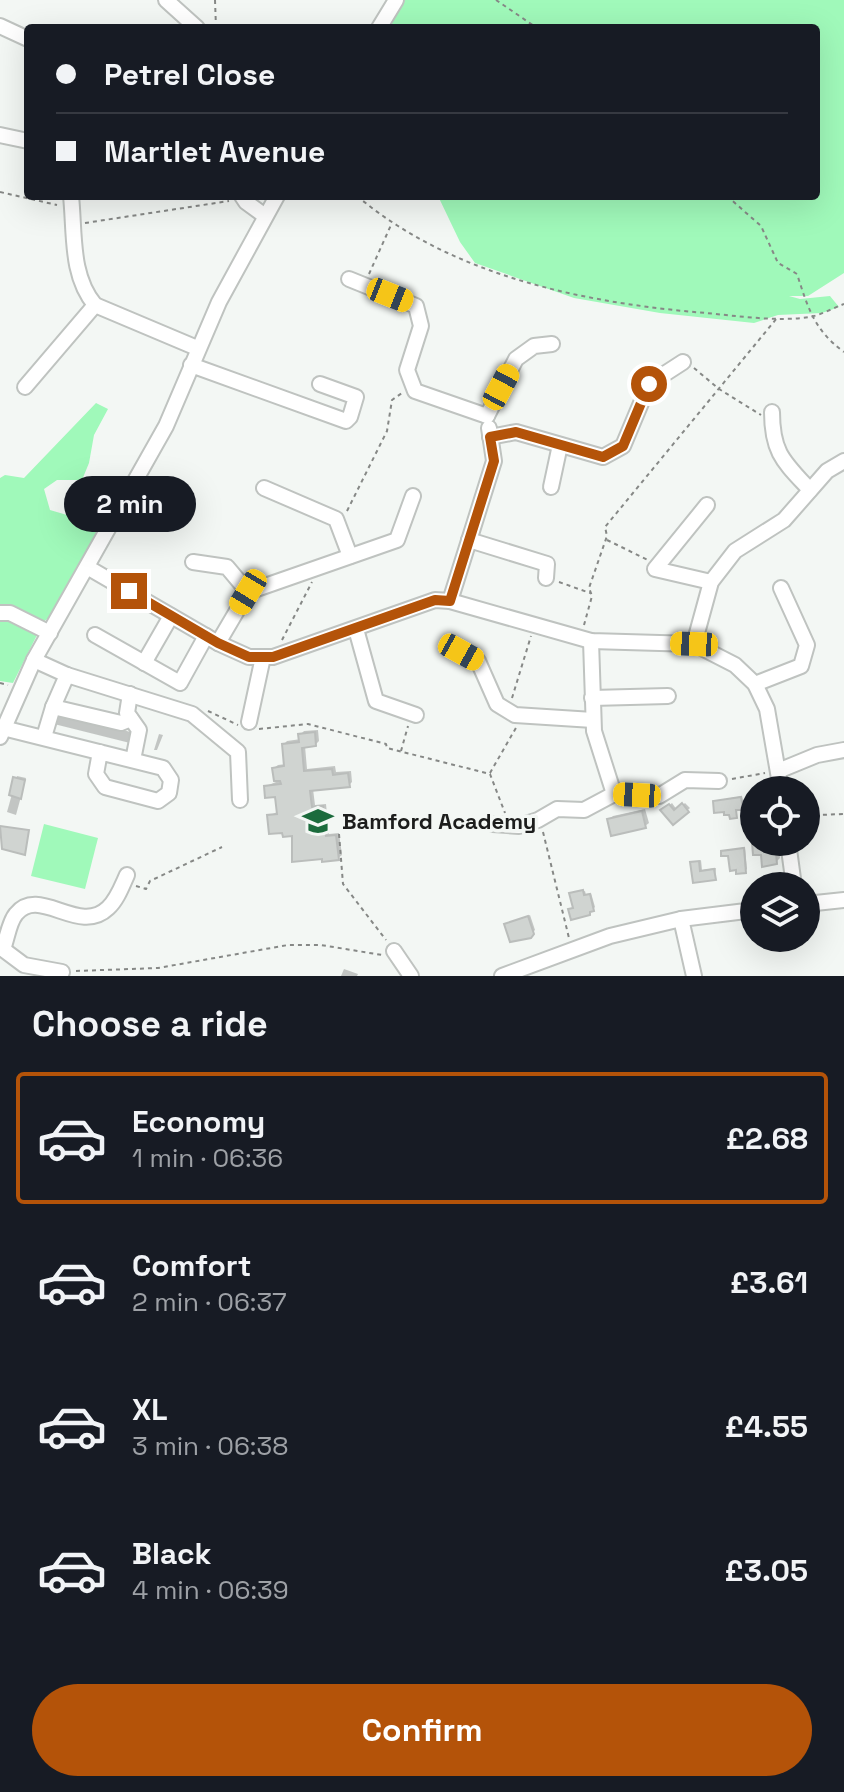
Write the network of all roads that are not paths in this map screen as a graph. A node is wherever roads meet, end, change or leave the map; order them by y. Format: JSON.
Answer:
{"nodes":[{"id":1,"x":166,"y":0,"type":"edge"},
{"id":2,"x":396,"y":0,"type":"edge"},
{"id":3,"x":193,"y":24,"type":"edge"},
{"id":4,"x":381,"y":24,"type":"edge"},
{"id":5,"x":0,"y":26,"type":"edge"},
{"id":6,"x":24,"y":37,"type":"edge"},
{"id":7,"x":0,"y":135,"type":"edge"},
{"id":8,"x":24,"y":140,"type":"edge"},
{"id":9,"x":246,"y":200,"type":"edge"},
{"id":10,"x":275,"y":200,"type":"edge"},
{"id":11,"x":72,"y":202,"type":"edge"},
{"id":12,"x":265,"y":216,"type":"junction"},
{"id":13,"x":349,"y":279,"type":"dead end"},
{"id":14,"x":95,"y":305,"type":"junction"},
{"id":15,"x":552,"y":344,"type":"dead end"},
{"id":16,"x":197,"y":348,"type":"junction"},
{"id":17,"x":683,"y":362,"type":"road end"},
{"id":18,"x":191,"y":365,"type":"junction"},
{"id":19,"x":320,"y":384,"type":"dead end"},
{"id":20,"x":25,"y":387,"type":"dead end"},
{"id":21,"x":487,"y":416,"type":"junction"},
{"id":22,"x":772,"y":417,"type":"road end"},
{"id":23,"x":490,"y":437,"type":"junction"},
{"id":24,"x":560,"y":445,"type":"junction"},
{"id":25,"x":844,"y":461,"type":"edge"},
{"id":26,"x":551,"y":487,"type":"dead end"},
{"id":27,"x":264,"y":488,"type":"dead end"},
{"id":28,"x":810,"y":490,"type":"junction"},
{"id":29,"x":413,"y":496,"type":"dead end"},
{"id":30,"x":707,"y":505,"type":"dead end"},
{"id":31,"x":469,"y":540,"type":"junction"},
{"id":32,"x":350,"y":556,"type":"junction"},
{"id":33,"x":193,"y":562,"type":"dead end"},
{"id":34,"x":87,"y":567,"type":"junction"},
{"id":35,"x":546,"y":578,"type":"road end"},
{"id":36,"x":711,"y":582,"type":"junction"},
{"id":37,"x":781,"y":588,"type":"dead end"},
{"id":38,"x":248,"y":592,"type":"junction"},
{"id":39,"x":450,"y":601,"type":"junction"},
{"id":40,"x":0,"y":613,"type":"edge"},
{"id":41,"x":171,"y":616,"type":"junction"},
{"id":42,"x":356,"y":629,"type":"junction"},
{"id":43,"x":50,"y":633,"type":"junction"},
{"id":44,"x":95,"y":635,"type":"dead end"},
{"id":45,"x":585,"y":639,"type":"junction"},
{"id":46,"x":212,"y":640,"type":"junction"},
{"id":47,"x":694,"y":644,"type":"junction"},
{"id":48,"x":461,"y":652,"type":"dead end"},
{"id":49,"x":263,"y":657,"type":"junction"},
{"id":50,"x":34,"y":660,"type":"junction"},
{"id":51,"x":144,"y":663,"type":"junction"},
{"id":52,"x":67,"y":675,"type":"junction"},
{"id":53,"x":755,"y":684,"type":"junction"},
{"id":54,"x":130,"y":694,"type":"junction"},
{"id":55,"x":668,"y":696,"type":"dead end"},
{"id":56,"x":592,"y":698,"type":"junction"},
{"id":57,"x":53,"y":707,"type":"junction"},
{"id":58,"x":414,"y":714,"type":"road end"},
{"id":59,"x":131,"y":719,"type":"junction"},
{"id":60,"x":593,"y":720,"type":"junction"},
{"id":61,"x":249,"y":722,"type":"dead end"},
{"id":62,"x":1,"y":732,"type":"edge"},
{"id":63,"x":44,"y":737,"type":"junction"},
{"id":64,"x":844,"y":750,"type":"edge"},
{"id":65,"x":100,"y":752,"type":"junction"},
{"id":66,"x":133,"y":760,"type":"junction"},
{"id":67,"x":778,"y":771,"type":"junction"},
{"id":68,"x":779,"y":776,"type":"edge"},
{"id":69,"x":719,"y":781,"type":"road end"},
{"id":70,"x":614,"y":794,"type":"junction"},
{"id":71,"x":240,"y":800,"type":"dead end"},
{"id":72,"x":493,"y":824,"type":"dead end"},
{"id":73,"x":125,"y":879,"type":"road end"},
{"id":74,"x":844,"y":900,"type":"edge"},
{"id":75,"x":820,"y":903,"type":"edge"},
{"id":76,"x":740,"y":912,"type":"edge"},
{"id":77,"x":681,"y":919,"type":"junction"},
{"id":78,"x":2,"y":948,"type":"edge"},
{"id":79,"x":396,"y":954,"type":"road end"},
{"id":80,"x":26,"y":971,"type":"edge"},
{"id":81,"x":60,"y":974,"type":"edge"},
{"id":82,"x":411,"y":976,"type":"edge"},
{"id":83,"x":502,"y":976,"type":"edge"},
{"id":84,"x":694,"y":976,"type":"edge"}],
"edges":[{"from":1,"to":3,"type":"street"},
{"from":2,"to":4,"type":"street"},
{"from":5,"to":6,"type":"street"},
{"from":7,"to":8,"type":"street"},
{"from":9,"to":12,"type":"street"},
{"from":10,"to":12,"type":"street"},
{"from":11,"to":14,"type":"street"},
{"from":12,"to":16,"type":"street"},
{"from":13,"to":21,"type":"street"},
{"from":14,"to":16,"type":"street"},
{"from":14,"to":20,"type":"street"},
{"from":15,"to":21,"type":"street"},
{"from":16,"to":18,"type":"street"},
{"from":17,"to":24,"type":"street"},
{"from":18,"to":19,"type":"street"},
{"from":18,"to":34,"type":"street"},
{"from":21,"to":23,"type":"street"},
{"from":22,"to":28,"type":"street"},
{"from":23,"to":24,"type":"street"},
{"from":23,"to":31,"type":"street"},
{"from":24,"to":26,"type":"street"},
{"from":25,"to":28,"type":"street"},
{"from":27,"to":32,"type":"street"},
{"from":28,"to":36,"type":"street"},
{"from":29,"to":32,"type":"street"},
{"from":30,"to":36,"type":"street"},
{"from":31,"to":35,"type":"street"},
{"from":31,"to":39,"type":"street"},
{"from":32,"to":38,"type":"street"},
{"from":33,"to":38,"type":"street"},
{"from":34,"to":41,"type":"street"},
{"from":34,"to":43,"type":"street"},
{"from":36,"to":47,"type":"street"},
{"from":37,"to":53,"type":"street"},
{"from":38,"to":46,"type":"street"},
{"from":39,"to":42,"type":"street"},
{"from":39,"to":45,"type":"street"},
{"from":40,"to":43,"type":"street"},
{"from":41,"to":46,"type":"street"},
{"from":41,"to":51,"type":"street"},
{"from":42,"to":49,"type":"street"},
{"from":42,"to":58,"type":"street"},
{"from":43,"to":50,"type":"street"},
{"from":44,"to":51,"type":"street"},
{"from":45,"to":47,"type":"street"},
{"from":45,"to":56,"type":"street"},
{"from":46,"to":49,"type":"street"},
{"from":46,"to":51,"type":"street"},
{"from":47,"to":53,"type":"street"},
{"from":48,"to":60,"type":"street"},
{"from":49,"to":61,"type":"street"},
{"from":50,"to":52,"type":"street"},
{"from":50,"to":62,"type":"street"},
{"from":52,"to":54,"type":"street"},
{"from":52,"to":57,"type":"street"},
{"from":53,"to":67,"type":"street"},
{"from":54,"to":59,"type":"street"},
{"from":54,"to":71,"type":"street"},
{"from":55,"to":56,"type":"street"},
{"from":56,"to":60,"type":"street"},
{"from":57,"to":59,"type":"street"},
{"from":57,"to":63,"type":"street"},
{"from":59,"to":66,"type":"street"},
{"from":60,"to":70,"type":"street"},
{"from":62,"to":63,"type":"street"},
{"from":63,"to":65,"type":"street"},
{"from":64,"to":67,"type":"street"},
{"from":65,"to":66,"type":"street"},
{"from":65,"to":66,"type":"street"},
{"from":67,"to":68,"type":"street"},
{"from":69,"to":70,"type":"street"},
{"from":70,"to":72,"type":"street"},
{"from":73,"to":78,"type":"street"},
{"from":74,"to":75,"type":"street"},
{"from":76,"to":77,"type":"street"},
{"from":77,"to":83,"type":"street"},
{"from":77,"to":84,"type":"street"},
{"from":78,"to":80,"type":"street"},
{"from":79,"to":82,"type":"street"},
{"from":80,"to":81,"type":"street"}]}
